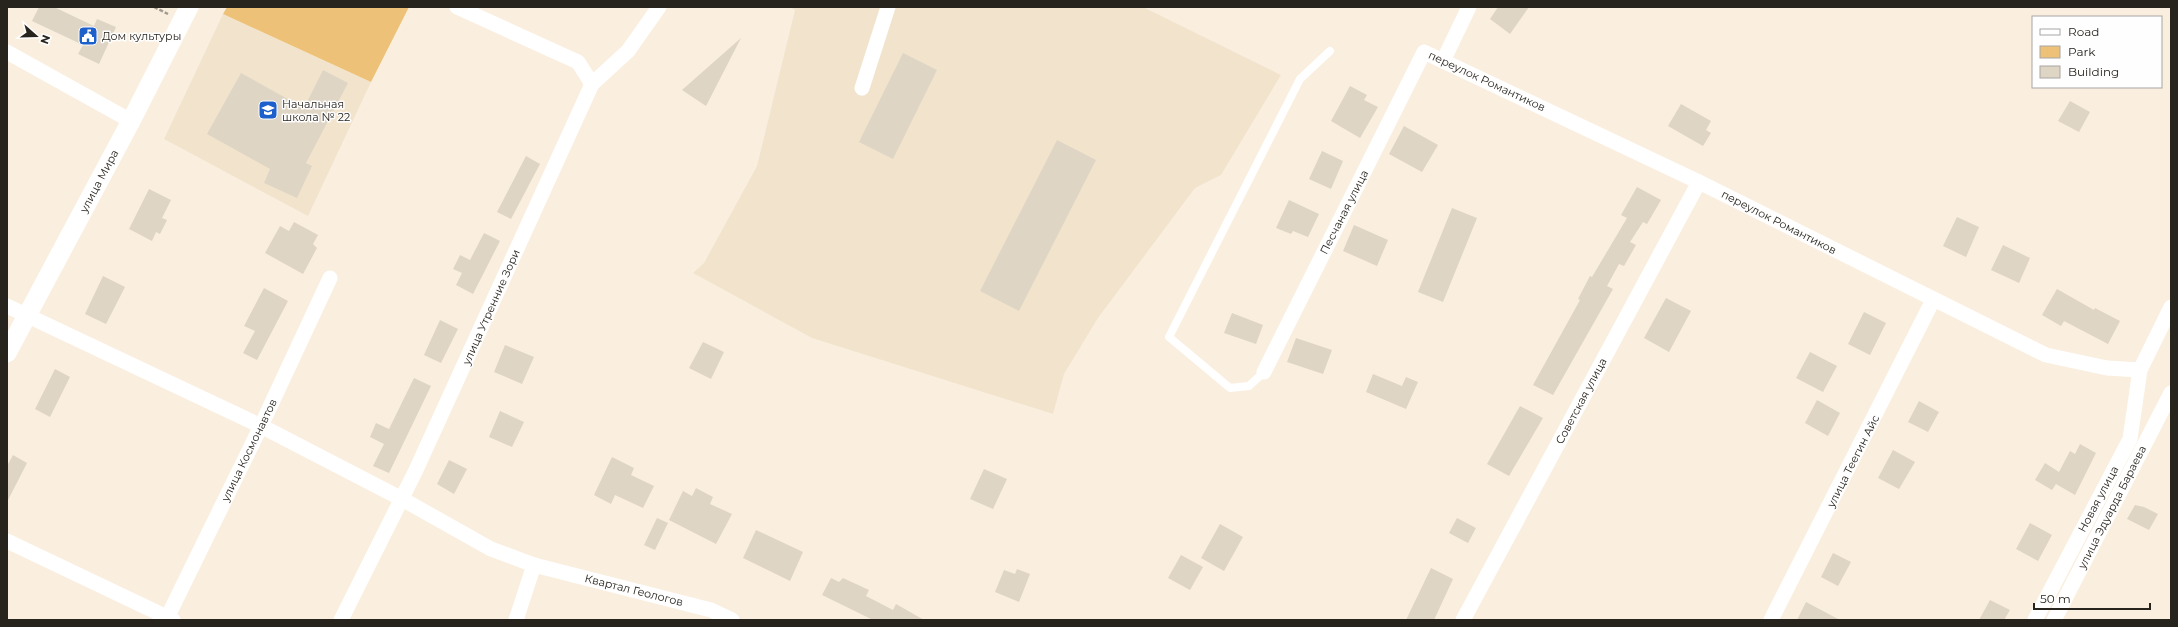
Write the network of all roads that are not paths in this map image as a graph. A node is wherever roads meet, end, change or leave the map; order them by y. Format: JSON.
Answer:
{"nodes":[{"id":1,"x":188,"y":7,"type":"edge"},
{"id":2,"x":659,"y":7,"type":"edge"},
{"id":3,"x":888,"y":7,"type":"edge"},
{"id":4,"x":1469,"y":7,"type":"edge"},
{"id":5,"x":462,"y":8,"type":"edge"},
{"id":6,"x":1330,"y":51,"type":"dead end"},
{"id":7,"x":7,"y":52,"type":"edge"},
{"id":8,"x":1424,"y":52,"type":"joint"},
{"id":9,"x":1443,"y":61,"type":"junction"},
{"id":10,"x":592,"y":84,"type":"junction"},
{"id":11,"x":862,"y":88,"type":"dead end"},
{"id":12,"x":131,"y":120,"type":"junction"},
{"id":13,"x":1699,"y":182,"type":"junction"},
{"id":14,"x":330,"y":278,"type":"dead end"},
{"id":15,"x":1933,"y":300,"type":"junction"},
{"id":16,"x":7,"y":306,"type":"edge"},
{"id":17,"x":2171,"y":307,"type":"edge"},
{"id":18,"x":27,"y":316,"type":"junction"},
{"id":19,"x":7,"y":353,"type":"edge"},
{"id":20,"x":2140,"y":370,"type":"junction"},
{"id":21,"x":1264,"y":372,"type":"joint"},
{"id":22,"x":2171,"y":393,"type":"edge"},
{"id":23,"x":261,"y":426,"type":"junction"},
{"id":24,"x":402,"y":499,"type":"junction"},
{"id":25,"x":7,"y":541,"type":"edge"},
{"id":26,"x":534,"y":565,"type":"junction"},
{"id":27,"x":169,"y":619,"type":"edge"},
{"id":28,"x":341,"y":620,"type":"edge"},
{"id":29,"x":516,"y":620,"type":"edge"},
{"id":30,"x":732,"y":620,"type":"edge"},
{"id":31,"x":1464,"y":620,"type":"edge"},
{"id":32,"x":1771,"y":620,"type":"edge"},
{"id":33,"x":2035,"y":620,"type":"edge"},
{"id":34,"x":2054,"y":620,"type":"edge"}],
"edges":[{"from":1,"to":12,"type":"street","name":"улица Мира"},
{"from":2,"to":10,"type":"street","name":"улица Утренние Зори"},
{"from":3,"to":11,"type":"street"},
{"from":4,"to":9,"type":"street"},
{"from":5,"to":10,"type":"street"},
{"from":6,"to":21,"type":"lane"},
{"from":7,"to":12,"type":"street"},
{"from":8,"to":9,"type":"street","name":"переулок Романтиков"},
{"from":8,"to":21,"type":"street","name":"Песчаная улица"},
{"from":9,"to":13,"type":"street","name":"переулок Романтиков"},
{"from":10,"to":24,"type":"street","name":"улица Утренние Зори"},
{"from":12,"to":18,"type":"street","name":"улица Мира"},
{"from":13,"to":15,"type":"street","name":"переулок Романтиков"},
{"from":13,"to":31,"type":"street","name":"Советская улица"},
{"from":14,"to":23,"type":"street","name":"улица Космонавтов"},
{"from":15,"to":20,"type":"street","name":"переулок Романтиков"},
{"from":15,"to":32,"type":"street","name":"улица Теегин Айс"},
{"from":16,"to":18,"type":"street","name":"Квартал Геологов"},
{"from":17,"to":20,"type":"street","name":"Новая улица"},
{"from":18,"to":19,"type":"street","name":"улица Мира"},
{"from":18,"to":23,"type":"street","name":"Квартал Геологов"},
{"from":20,"to":33,"type":"street","name":"Новая улица"},
{"from":22,"to":34,"type":"street","name":"улица Эдуарда Бараева"},
{"from":23,"to":24,"type":"street","name":"Квартал Геологов"},
{"from":23,"to":27,"type":"street","name":"улица Космонавтов"},
{"from":24,"to":26,"type":"street","name":"Квартал Геологов"},
{"from":24,"to":28,"type":"street","name":"улица Утренние Зори"},
{"from":25,"to":27,"type":"street"},
{"from":26,"to":29,"type":"street"},
{"from":26,"to":30,"type":"street","name":"Квартал Геологов"}]}
